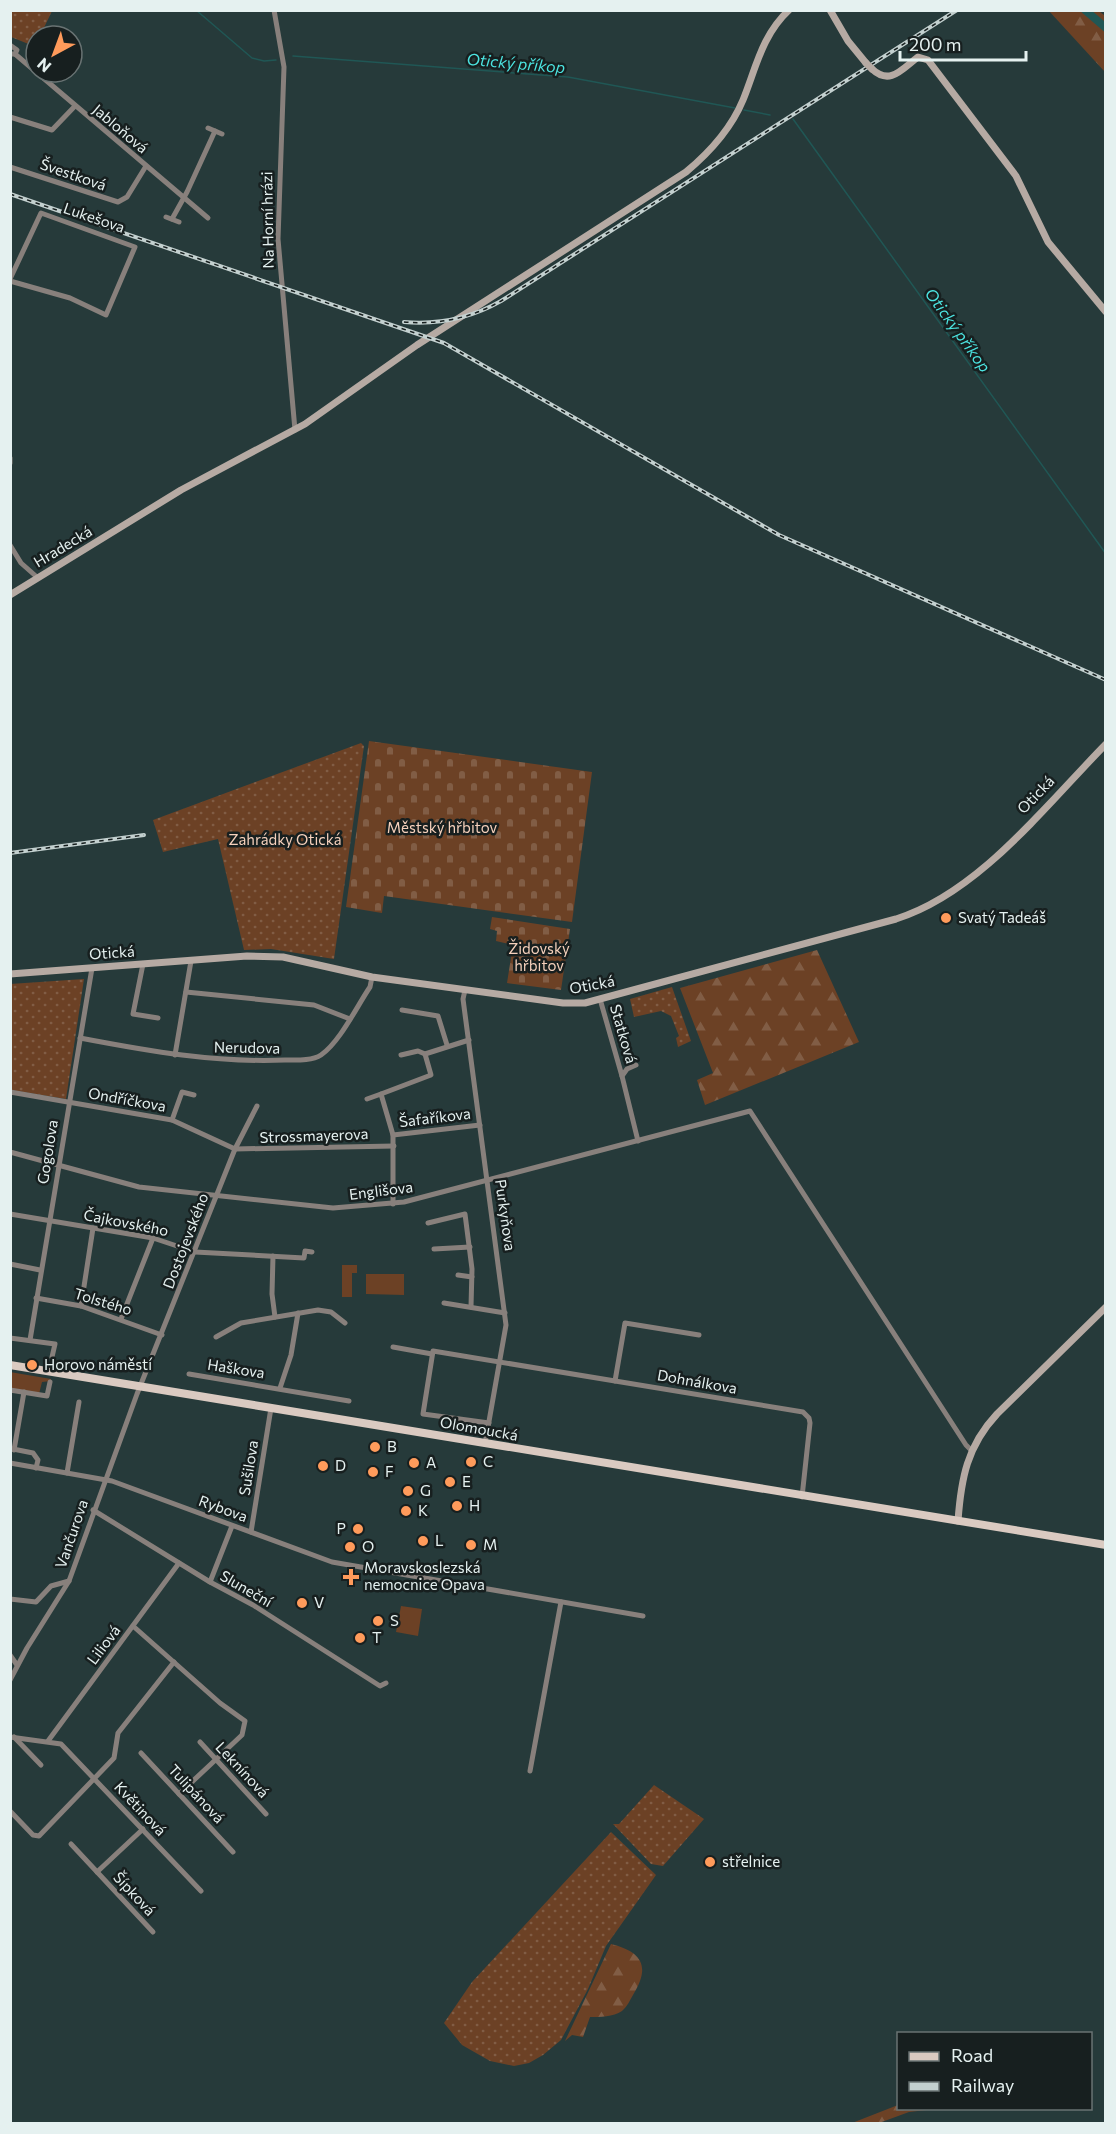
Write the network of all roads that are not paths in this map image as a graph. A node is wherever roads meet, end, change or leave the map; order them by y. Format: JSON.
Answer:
{"nodes":[{"id":1,"x":274,"y":10,"type":"edge"},
{"id":2,"x":788,"y":12,"type":"edge"},
{"id":3,"x":832,"y":13,"type":"edge"},
{"id":4,"x":10,"y":45,"type":"edge"},
{"id":5,"x":13,"y":54,"type":"edge"},
{"id":6,"x":75,"y":106,"type":"junction"},
{"id":7,"x":10,"y":117,"type":"edge"},
{"id":8,"x":222,"y":134,"type":"dead end"},
{"id":9,"x":10,"y":166,"type":"edge"},
{"id":10,"x":146,"y":166,"type":"junction"},
{"id":11,"x":184,"y":198,"type":"junction"},
{"id":12,"x":208,"y":218,"type":"dead end"},
{"id":13,"x":179,"y":222,"type":"dead end"},
{"id":14,"x":10,"y":280,"type":"edge"},
{"id":15,"x":1106,"y":312,"type":"edge"},
{"id":16,"x":295,"y":430,"type":"junction"},
{"id":17,"x":10,"y":458,"type":"edge"},
{"id":18,"x":10,"y":463,"type":"edge"},
{"id":19,"x":10,"y":545,"type":"edge"},
{"id":20,"x":38,"y":578,"type":"junction"},
{"id":21,"x":10,"y":595,"type":"edge"},
{"id":22,"x":1106,"y":744,"type":"edge"},
{"id":23,"x":191,"y":961,"type":"junction"},
{"id":24,"x":143,"y":964,"type":"junction"},
{"id":25,"x":92,"y":968,"type":"junction"},
{"id":26,"x":10,"y":974,"type":"edge"},
{"id":27,"x":372,"y":977,"type":"junction"},
{"id":28,"x":465,"y":990,"type":"junction"},
{"id":29,"x":186,"y":992,"type":"junction"},
{"id":30,"x":600,"y":999,"type":"junction"},
{"id":31,"x":402,"y":1010,"type":"dead end"},
{"id":32,"x":158,"y":1018,"type":"dead end"},
{"id":33,"x":350,"y":1018,"type":"junction"},
{"id":34,"x":80,"y":1038,"type":"junction"},
{"id":35,"x":469,"y":1040,"type":"junction"},
{"id":36,"x":447,"y":1046,"type":"junction"},
{"id":37,"x":175,"y":1054,"type":"junction"},
{"id":38,"x":425,"y":1054,"type":"junction"},
{"id":39,"x":401,"y":1055,"type":"dead end"},
{"id":40,"x":636,"y":1065,"type":"dead end"},
{"id":41,"x":622,"y":1076,"type":"junction"},
{"id":42,"x":10,"y":1092,"type":"edge"},
{"id":43,"x":381,"y":1094,"type":"junction"},
{"id":44,"x":194,"y":1095,"type":"dead end"},
{"id":45,"x":367,"y":1099,"type":"dead end"},
{"id":46,"x":69,"y":1102,"type":"junction"},
{"id":47,"x":257,"y":1106,"type":"dead end"},
{"id":48,"x":172,"y":1120,"type":"junction"},
{"id":49,"x":480,"y":1125,"type":"junction"},
{"id":50,"x":393,"y":1135,"type":"junction"},
{"id":51,"x":638,"y":1141,"type":"junction"},
{"id":52,"x":394,"y":1146,"type":"junction"},
{"id":53,"x":235,"y":1149,"type":"junction"},
{"id":54,"x":10,"y":1152,"type":"edge"},
{"id":55,"x":58,"y":1166,"type":"junction"},
{"id":56,"x":488,"y":1180,"type":"junction"},
{"id":57,"x":216,"y":1196,"type":"junction"},
{"id":58,"x":393,"y":1204,"type":"junction"},
{"id":59,"x":10,"y":1214,"type":"edge"},
{"id":60,"x":49,"y":1221,"type":"junction"},
{"id":61,"x":428,"y":1223,"type":"dead end"},
{"id":62,"x":93,"y":1228,"type":"junction"},
{"id":63,"x":153,"y":1238,"type":"junction"},
{"id":64,"x":470,"y":1247,"type":"junction"},
{"id":65,"x":434,"y":1249,"type":"dead end"},
{"id":66,"x":195,"y":1252,"type":"junction"},
{"id":67,"x":312,"y":1252,"type":"dead end"},
{"id":68,"x":273,"y":1256,"type":"junction"},
{"id":69,"x":10,"y":1264,"type":"edge"},
{"id":70,"x":40,"y":1270,"type":"junction"},
{"id":71,"x":458,"y":1275,"type":"dead end"},
{"id":72,"x":472,"y":1277,"type":"junction"},
{"id":73,"x":36,"y":1298,"type":"junction"},
{"id":74,"x":444,"y":1303,"type":"dead end"},
{"id":75,"x":81,"y":1306,"type":"junction"},
{"id":76,"x":471,"y":1307,"type":"junction"},
{"id":77,"x":1106,"y":1308,"type":"edge"},
{"id":78,"x":298,"y":1313,"type":"junction"},
{"id":79,"x":505,"y":1313,"type":"junction"},
{"id":80,"x":275,"y":1317,"type":"junction"},
{"id":81,"x":121,"y":1319,"type":"junction"},
{"id":82,"x":345,"y":1323,"type":"dead end"},
{"id":83,"x":162,"y":1335,"type":"junction"},
{"id":84,"x":699,"y":1335,"type":"dead end"},
{"id":85,"x":216,"y":1337,"type":"dead end"},
{"id":86,"x":10,"y":1338,"type":"edge"},
{"id":87,"x":30,"y":1340,"type":"junction"},
{"id":88,"x":393,"y":1347,"type":"dead end"},
{"id":89,"x":432,"y":1354,"type":"junction"},
{"id":90,"x":52,"y":1357,"type":"dead end"},
{"id":91,"x":500,"y":1360,"type":"junction"},
{"id":92,"x":10,"y":1365,"type":"edge"},
{"id":93,"x":189,"y":1374,"type":"dead end"},
{"id":94,"x":615,"y":1381,"type":"junction"},
{"id":95,"x":50,"y":1382,"type":"dead end"},
{"id":96,"x":141,"y":1387,"type":"junction"},
{"id":97,"x":280,"y":1388,"type":"junction"},
{"id":98,"x":10,"y":1390,"type":"edge"},
{"id":99,"x":24,"y":1392,"type":"junction"},
{"id":100,"x":349,"y":1401,"type":"dead end"},
{"id":101,"x":79,"y":1402,"type":"dead end"},
{"id":102,"x":271,"y":1408,"type":"junction"},
{"id":103,"x":489,"y":1423,"type":"junction"},
{"id":104,"x":486,"y":1444,"type":"junction"},
{"id":105,"x":12,"y":1449,"type":"edge"},
{"id":106,"x":971,"y":1450,"type":"junction"},
{"id":107,"x":10,"y":1463,"type":"edge"},
{"id":108,"x":36,"y":1468,"type":"junction"},
{"id":109,"x":67,"y":1473,"type":"junction"},
{"id":110,"x":105,"y":1479,"type":"junction"},
{"id":111,"x":802,"y":1497,"type":"junction"},
{"id":112,"x":93,"y":1510,"type":"junction"},
{"id":113,"x":958,"y":1521,"type":"junction"},
{"id":114,"x":232,"y":1526,"type":"junction"},
{"id":115,"x":251,"y":1532,"type":"junction"},
{"id":116,"x":1106,"y":1545,"type":"edge"},
{"id":117,"x":179,"y":1563,"type":"junction"},
{"id":118,"x":69,"y":1581,"type":"junction"},
{"id":119,"x":210,"y":1582,"type":"junction"},
{"id":120,"x":10,"y":1599,"type":"edge"},
{"id":121,"x":561,"y":1602,"type":"junction"},
{"id":122,"x":643,"y":1616,"type":"dead end"},
{"id":123,"x":133,"y":1626,"type":"junction"},
{"id":124,"x":10,"y":1655,"type":"edge"},
{"id":125,"x":174,"y":1662,"type":"junction"},
{"id":126,"x":17,"y":1665,"type":"junction"},
{"id":127,"x":10,"y":1680,"type":"edge"},
{"id":128,"x":386,"y":1683,"type":"dead end"},
{"id":129,"x":12,"y":1737,"type":"edge"},
{"id":130,"x":48,"y":1741,"type":"junction"},
{"id":131,"x":200,"y":1742,"type":"dead end"},
{"id":132,"x":141,"y":1753,"type":"dead end"},
{"id":133,"x":217,"y":1760,"type":"junction"},
{"id":134,"x":41,"y":1765,"type":"dead end"},
{"id":135,"x":530,"y":1772,"type":"dead end"},
{"id":136,"x":95,"y":1778,"type":"junction"},
{"id":137,"x":179,"y":1794,"type":"junction"},
{"id":138,"x":10,"y":1811,"type":"edge"},
{"id":139,"x":266,"y":1814,"type":"dead end"},
{"id":140,"x":142,"y":1829,"type":"junction"},
{"id":141,"x":71,"y":1844,"type":"dead end"},
{"id":142,"x":233,"y":1852,"type":"dead end"},
{"id":143,"x":97,"y":1872,"type":"junction"},
{"id":144,"x":201,"y":1891,"type":"dead end"},
{"id":145,"x":153,"y":1932,"type":"dead end"}],
"edges":[{"from":1,"to":16,"type":"street","name":"Na Horní hrázi"},
{"from":2,"to":16,"type":"main road","name":"Hradecká"},
{"from":3,"to":15,"type":"main road","bridge":true},
{"from":4,"to":5,"type":"street"},
{"from":5,"to":6,"type":"street","name":"Jabloňová"},
{"from":6,"to":7,"type":"street"},
{"from":6,"to":10,"type":"street","name":"Jabloňová"},
{"from":8,"to":11,"type":"street"},
{"from":9,"to":10,"type":"street","name":"Švestková"},
{"from":10,"to":11,"type":"street","name":"Jabloňová"},
{"from":11,"to":12,"type":"street","name":"Jabloňová"},
{"from":11,"to":13,"type":"street"},
{"from":14,"to":14,"type":"street","name":"Lukešova"},
{"from":16,"to":20,"type":"main road","name":"Hradecká"},
{"from":17,"to":18,"type":"street"},
{"from":19,"to":20,"type":"street"},
{"from":20,"to":21,"type":"main road","name":"Hradecká"},
{"from":22,"to":30,"type":"main road","name":"Otická"},
{"from":23,"to":24,"type":"main road","name":"Otická"},
{"from":23,"to":27,"type":"main road","name":"Otická"},
{"from":23,"to":29,"type":"street"},
{"from":24,"to":25,"type":"main road","name":"Otická"},
{"from":24,"to":32,"type":"street"},
{"from":25,"to":26,"type":"main road","name":"Otická"},
{"from":25,"to":34,"type":"street","name":"Gogolova"},
{"from":27,"to":28,"type":"main road","name":"Otická"},
{"from":27,"to":33,"type":"street","name":"Nerudova"},
{"from":28,"to":30,"type":"main road","name":"Otická"},
{"from":28,"to":35,"type":"street","name":"Purkyňova"},
{"from":29,"to":33,"type":"street"},
{"from":29,"to":37,"type":"street"},
{"from":30,"to":41,"type":"street","name":"Statková"},
{"from":31,"to":36,"type":"street"},
{"from":33,"to":37,"type":"street","name":"Nerudova"},
{"from":34,"to":37,"type":"street","name":"Nerudova"},
{"from":34,"to":46,"type":"street","name":"Gogolova"},
{"from":35,"to":36,"type":"street"},
{"from":35,"to":49,"type":"street","name":"Purkyňova"},
{"from":36,"to":38,"type":"street"},
{"from":38,"to":39,"type":"street"},
{"from":38,"to":43,"type":"street"},
{"from":40,"to":41,"type":"street"},
{"from":41,"to":51,"type":"street"},
{"from":42,"to":46,"type":"street","name":"Ondříčkova"},
{"from":43,"to":45,"type":"street"},
{"from":43,"to":50,"type":"street"},
{"from":44,"to":48,"type":"street"},
{"from":46,"to":48,"type":"street","name":"Ondříčkova"},
{"from":46,"to":55,"type":"street","name":"Gogolova"},
{"from":47,"to":53,"type":"street","name":"Dostojevského"},
{"from":48,"to":53,"type":"street","name":"Ondříčkova"},
{"from":49,"to":50,"type":"street","name":"Šafaříkova"},
{"from":49,"to":56,"type":"street","name":"Purkyňova"},
{"from":50,"to":52,"type":"street"},
{"from":51,"to":56,"type":"street","name":"Englišova"},
{"from":51,"to":106,"type":"street","name":"Englišova"},
{"from":52,"to":53,"type":"street","name":"Strossmayerova"},
{"from":52,"to":58,"type":"street"},
{"from":53,"to":57,"type":"street","name":"Dostojevského"},
{"from":54,"to":55,"type":"street","name":"Englišova"},
{"from":55,"to":57,"type":"street","name":"Englišova"},
{"from":55,"to":60,"type":"street","name":"Gogolova"},
{"from":56,"to":58,"type":"street","name":"Englišova"},
{"from":56,"to":79,"type":"street","name":"Purkyňova"},
{"from":57,"to":58,"type":"street","name":"Englišova"},
{"from":57,"to":66,"type":"street","name":"Dostojevského"},
{"from":59,"to":60,"type":"street","name":"Čajkovského"},
{"from":60,"to":62,"type":"street","name":"Čajkovského"},
{"from":60,"to":70,"type":"street","name":"Gogolova"},
{"from":61,"to":64,"type":"street"},
{"from":62,"to":63,"type":"street","name":"Čajkovského"},
{"from":62,"to":75,"type":"street"},
{"from":63,"to":66,"type":"street","name":"Čajkovského"},
{"from":63,"to":81,"type":"street"},
{"from":64,"to":65,"type":"street"},
{"from":64,"to":72,"type":"street"},
{"from":66,"to":68,"type":"street","name":"Čajkovského"},
{"from":66,"to":83,"type":"street","name":"Dostojevského"},
{"from":67,"to":68,"type":"street","name":"Čajkovského"},
{"from":68,"to":80,"type":"street"},
{"from":69,"to":70,"type":"street"},
{"from":70,"to":73,"type":"street","name":"Gogolova"},
{"from":71,"to":72,"type":"street"},
{"from":72,"to":76,"type":"street"},
{"from":73,"to":75,"type":"street","name":"Tolstého"},
{"from":73,"to":87,"type":"street","name":"Gogolova"},
{"from":74,"to":76,"type":"street"},
{"from":75,"to":81,"type":"street","name":"Tolstého"},
{"from":76,"to":79,"type":"street"},
{"from":77,"to":106,"type":"main road"},
{"from":78,"to":80,"type":"street","name":"Haškova"},
{"from":78,"to":82,"type":"street","name":"Haškova"},
{"from":78,"to":97,"type":"street","name":"Haškova"},
{"from":79,"to":91,"type":"street","name":"Purkyňova"},
{"from":80,"to":85,"type":"street","name":"Haškova"},
{"from":81,"to":83,"type":"street","name":"Tolstého"},
{"from":83,"to":96,"type":"street","name":"Dostojevského"},
{"from":84,"to":94,"type":"street"},
{"from":86,"to":87,"type":"street"},
{"from":87,"to":90,"type":"street"},
{"from":88,"to":89,"type":"street"},
{"from":89,"to":91,"type":"street"},
{"from":89,"to":103,"type":"street","name":"Olomoucká"},
{"from":91,"to":94,"type":"street","name":"Dohnálkova"},
{"from":91,"to":103,"type":"street","name":"Purkyňova"},
{"from":92,"to":96,"type":"main road","name":"Olomoucká"},
{"from":93,"to":97,"type":"street","name":"Haškova"},
{"from":94,"to":111,"type":"street","name":"Dohnálkova"},
{"from":95,"to":99,"type":"street"},
{"from":96,"to":102,"type":"main road","name":"Olomoucká"},
{"from":96,"to":110,"type":"street","name":"Vančurova"},
{"from":97,"to":100,"type":"street","name":"Haškova"},
{"from":98,"to":99,"type":"street"},
{"from":99,"to":105,"type":"street"},
{"from":101,"to":109,"type":"street"},
{"from":102,"to":104,"type":"main road","name":"Olomoucká"},
{"from":102,"to":115,"type":"street","name":"Sušilova"},
{"from":103,"to":104,"type":"street","name":"Purkyňova"},
{"from":104,"to":111,"type":"main road","name":"Olomoucká"},
{"from":105,"to":108,"type":"street"},
{"from":106,"to":113,"type":"main road"},
{"from":107,"to":108,"type":"street","name":"Rybova"},
{"from":108,"to":109,"type":"street","name":"Rybova"},
{"from":109,"to":110,"type":"street","name":"Rybova"},
{"from":110,"to":112,"type":"street","name":"Vančurova"},
{"from":110,"to":114,"type":"street","name":"Rybova"},
{"from":111,"to":113,"type":"main road","name":"Olomoucká"},
{"from":112,"to":117,"type":"street","name":"Sluneční"},
{"from":112,"to":118,"type":"street","name":"Vančurova"},
{"from":113,"to":116,"type":"main road","name":"Olomoucká"},
{"from":114,"to":115,"type":"street","name":"Rybova"},
{"from":114,"to":119,"type":"street"},
{"from":115,"to":121,"type":"street","name":"Rybova"},
{"from":117,"to":119,"type":"street","name":"Sluneční"},
{"from":117,"to":123,"type":"street","name":"Liliová"},
{"from":118,"to":120,"type":"street"},
{"from":118,"to":126,"type":"street","name":"Vančurova"},
{"from":119,"to":128,"type":"street","name":"Sluneční"},
{"from":121,"to":122,"type":"street","name":"Rybova"},
{"from":121,"to":135,"type":"street"},
{"from":123,"to":125,"type":"street"},
{"from":123,"to":130,"type":"street","name":"Liliová"},
{"from":124,"to":126,"type":"street"},
{"from":125,"to":133,"type":"street"},
{"from":125,"to":136,"type":"street"},
{"from":126,"to":127,"type":"street","name":"Vančurova"},
{"from":129,"to":130,"type":"street"},
{"from":129,"to":134,"type":"street"},
{"from":130,"to":136,"type":"street","name":"Květinová"},
{"from":131,"to":133,"type":"street","name":"Leknínová"},
{"from":132,"to":137,"type":"street","name":"Tulipánová"},
{"from":133,"to":137,"type":"street"},
{"from":133,"to":139,"type":"street","name":"Leknínová"},
{"from":136,"to":138,"type":"street"},
{"from":136,"to":140,"type":"street","name":"Květinová"},
{"from":137,"to":142,"type":"street","name":"Tulipánová"},
{"from":140,"to":143,"type":"street","name":"Šípková"},
{"from":140,"to":144,"type":"street","name":"Květinová"},
{"from":141,"to":143,"type":"street","name":"Šípková"},
{"from":143,"to":145,"type":"street","name":"Šípková"}]}
